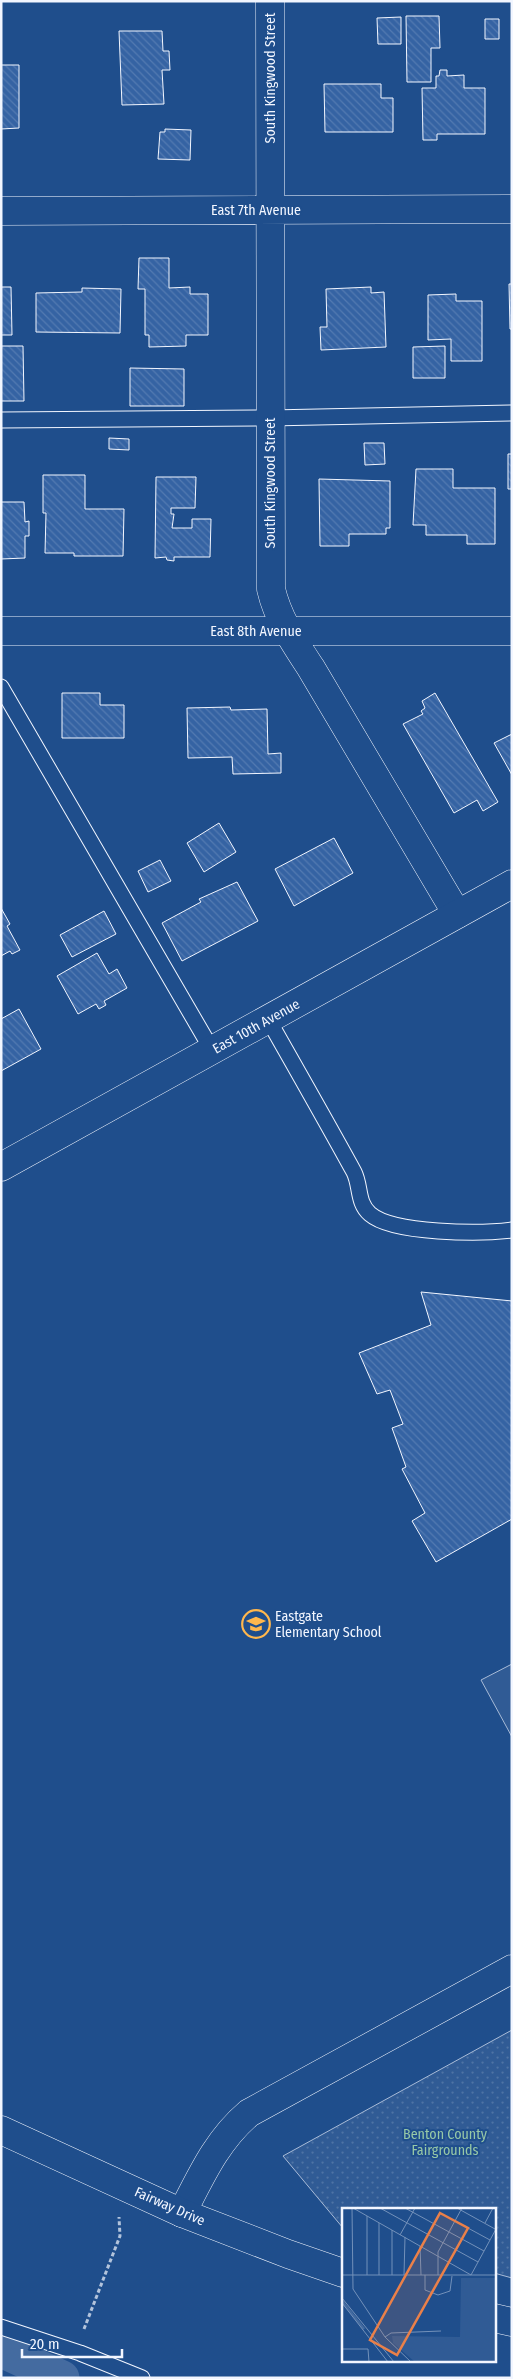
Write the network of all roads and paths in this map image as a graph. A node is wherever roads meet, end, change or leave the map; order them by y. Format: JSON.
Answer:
{"nodes":[{"id":1,"x":270,"y":1,"type":"edge"},
{"id":2,"x":512,"y":209,"type":"edge"},
{"id":3,"x":270,"y":210,"type":"junction"},
{"id":4,"x":1,"y":211,"type":"edge"},
{"id":5,"x":512,"y":413,"type":"edge"},
{"id":6,"x":270,"y":418,"type":"junction"},
{"id":7,"x":1,"y":420,"type":"edge"},
{"id":8,"x":1,"y":631,"type":"edge"},
{"id":9,"x":287,"y":631,"type":"junction"},
{"id":10,"x":512,"y":631,"type":"edge"},
{"id":11,"x":1,"y":687,"type":"edge"},
{"id":12,"x":512,"y":884,"type":"edge"},
{"id":13,"x":457,"y":914,"type":"junction"},
{"id":14,"x":268,"y":1019,"type":"junction"},
{"id":15,"x":212,"y":1050,"type":"junction"},
{"id":16,"x":1,"y":1167,"type":"edge"},
{"id":17,"x":512,"y":1230,"type":"edge"},
{"id":18,"x":512,"y":1969,"type":"edge"},
{"id":19,"x":1,"y":2130,"type":"edge"},
{"id":20,"x":118,"y":2212,"type":"dead end"},
{"id":21,"x":182,"y":2213,"type":"junction"},
{"id":22,"x":342,"y":2273,"type":"edge"},
{"id":23,"x":496,"y":2318,"type":"edge"},
{"id":24,"x":512,"y":2322,"type":"edge"},
{"id":25,"x":1,"y":2327,"type":"edge"},
{"id":26,"x":80,"y":2353,"type":"junction"},
{"id":27,"x":142,"y":2378,"type":"edge"}],
"edges":[{"from":1,"to":3,"type":"street","name":"South Kingwood Street"},
{"from":2,"to":3,"type":"street","name":"East 7th Avenue"},
{"from":3,"to":4,"type":"street","name":"East 7th Avenue"},
{"from":3,"to":6,"type":"street","name":"South Kingwood Street"},
{"from":5,"to":6,"type":"lane"},
{"from":6,"to":7,"type":"lane"},
{"from":6,"to":9,"type":"street","name":"South Kingwood Street"},
{"from":8,"to":9,"type":"street","name":"East 8th Avenue"},
{"from":9,"to":10,"type":"street","name":"East 8th Avenue"},
{"from":9,"to":13,"type":"street","name":"South Kingwood Street"},
{"from":11,"to":15,"type":"lane"},
{"from":12,"to":13,"type":"street","name":"East 10th Avenue"},
{"from":13,"to":14,"type":"street","name":"East 10th Avenue"},
{"from":14,"to":15,"type":"street","name":"East 10th Avenue"},
{"from":14,"to":17,"type":"lane"},
{"from":15,"to":16,"type":"street","name":"East 10th Avenue"},
{"from":18,"to":21,"type":"street"},
{"from":19,"to":21,"type":"street","name":"Fairway Drive"},
{"from":20,"to":26,"type":"path"},
{"from":21,"to":22,"type":"street","name":"Fairway Drive"},
{"from":23,"to":24,"type":"street"},
{"from":25,"to":26,"type":"lane"},
{"from":26,"to":27,"type":"lane"}]}
